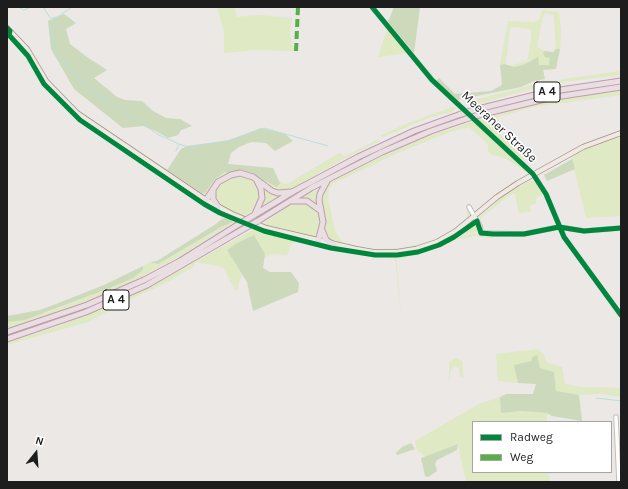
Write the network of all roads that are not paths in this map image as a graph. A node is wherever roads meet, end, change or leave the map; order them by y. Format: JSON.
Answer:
{"nodes":[{"id":1,"x":372,"y":7,"type":"edge"},
{"id":2,"x":7,"y":28,"type":"edge"},
{"id":3,"x":621,"y":81,"type":"edge"},
{"id":4,"x":621,"y":87,"type":"edge"},
{"id":5,"x":621,"y":133,"type":"edge"},
{"id":6,"x":533,"y":174,"type":"junction"},
{"id":7,"x":256,"y":178,"type":"junction"},
{"id":8,"x":329,"y":179,"type":"junction"},
{"id":9,"x":213,"y":190,"type":"junction"},
{"id":10,"x":294,"y":191,"type":"junction"},
{"id":11,"x":206,"y":200,"type":"junction"},
{"id":12,"x":288,"y":202,"type":"junction"},
{"id":13,"x":218,"y":207,"type":"junction"},
{"id":14,"x":469,"y":207,"type":"dead end"},
{"id":15,"x":321,"y":212,"type":"junction"},
{"id":16,"x":252,"y":216,"type":"junction"},
{"id":17,"x":474,"y":217,"type":"junction"},
{"id":18,"x":559,"y":227,"type":"junction"},
{"id":19,"x":620,"y":229,"type":"edge"},
{"id":20,"x":322,"y":230,"type":"junction"},
{"id":21,"x":318,"y":242,"type":"junction"},
{"id":22,"x":334,"y":245,"type":"junction"},
{"id":23,"x":621,"y":315,"type":"edge"},
{"id":24,"x":7,"y":332,"type":"edge"},
{"id":25,"x":7,"y":339,"type":"edge"},
{"id":26,"x":616,"y":417,"type":"dead end"},
{"id":27,"x":619,"y":482,"type":"edge"}],
"edges":[{"from":1,"to":6,"type":"street","name":"Meeraner Straße"},
{"from":2,"to":11,"type":"main road"},
{"from":3,"to":10,"type":"highway","number":"A 4","bridge":true},
{"from":4,"to":8,"type":"highway","number":"A 4","bridge":true},
{"from":5,"to":6,"type":"main road"},
{"from":6,"to":17,"type":"main road"},
{"from":6,"to":18,"type":"street","name":"Meeraner Straße"},
{"from":7,"to":9,"type":"highway"},
{"from":7,"to":10,"type":"highway"},
{"from":7,"to":16,"type":"highway"},
{"from":8,"to":12,"type":"highway","number":"A 4"},
{"from":8,"to":15,"type":"highway"},
{"from":9,"to":11,"type":"highway"},
{"from":9,"to":13,"type":"highway"},
{"from":10,"to":16,"type":"highway","number":"A 4"},
{"from":11,"to":13,"type":"main road"},
{"from":12,"to":15,"type":"highway"},
{"from":12,"to":25,"type":"highway","number":"A 4","bridge":true},
{"from":13,"to":21,"type":"main road"},
{"from":14,"to":17,"type":"street"},
{"from":15,"to":20,"type":"highway"},
{"from":16,"to":24,"type":"highway","number":"A 4","bridge":true},
{"from":17,"to":18,"type":"street"},
{"from":17,"to":22,"type":"main road"},
{"from":18,"to":19,"type":"street"},
{"from":18,"to":23,"type":"street","name":"Meeraner Straße"},
{"from":20,"to":21,"type":"highway"},
{"from":20,"to":22,"type":"highway"},
{"from":21,"to":22,"type":"main road"},
{"from":26,"to":27,"type":"street"}]}
